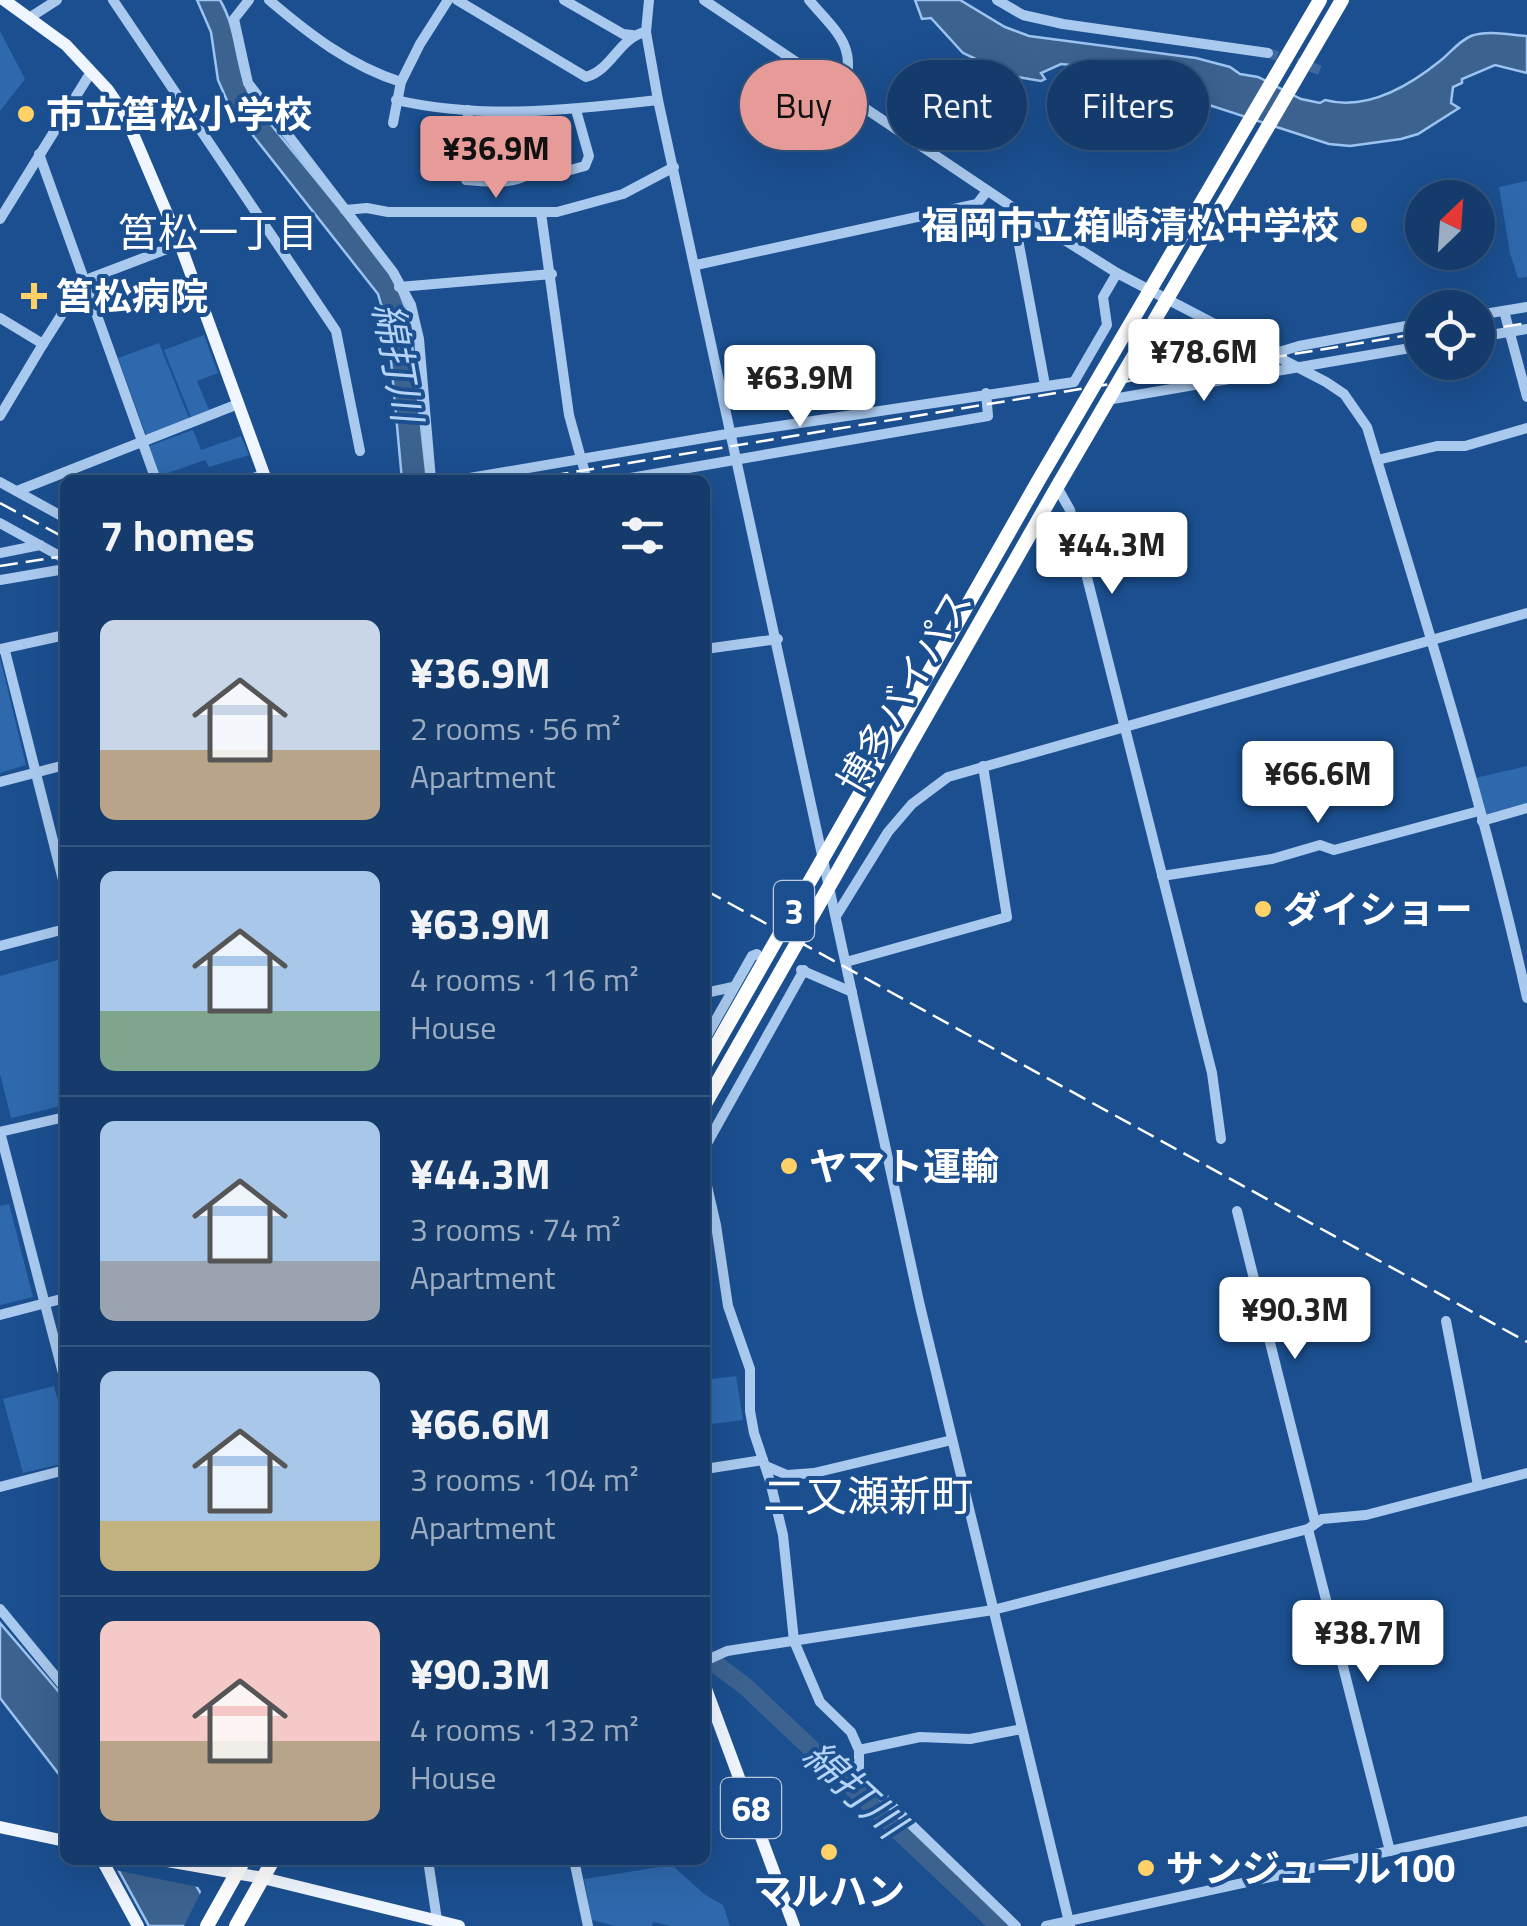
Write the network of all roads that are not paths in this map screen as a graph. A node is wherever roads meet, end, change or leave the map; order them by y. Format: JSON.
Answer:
{"nodes":[{"id":1,"x":4,"y":0,"type":"edge"},
{"id":2,"x":57,"y":0,"type":"edge"},
{"id":3,"x":112,"y":0,"type":"edge"},
{"id":4,"x":249,"y":0,"type":"edge"},
{"id":5,"x":269,"y":0,"type":"edge"},
{"id":6,"x":564,"y":0,"type":"edge"},
{"id":7,"x":649,"y":0,"type":"edge"},
{"id":8,"x":704,"y":0,"type":"edge"},
{"id":9,"x":809,"y":0,"type":"edge"},
{"id":10,"x":997,"y":0,"type":"edge"},
{"id":11,"x":1320,"y":0,"type":"edge"},
{"id":12,"x":1342,"y":0,"type":"edge"},
{"id":13,"x":448,"y":1,"type":"edge"},
{"id":14,"x":29,"y":18,"type":"junction"},
{"id":15,"x":646,"y":32,"type":"junction"},
{"id":16,"x":632,"y":35,"type":"junction"},
{"id":17,"x":1268,"y":53,"type":"tunnel mouth"},
{"id":18,"x":792,"y":60,"type":"edge"},
{"id":19,"x":850,"y":60,"type":"edge"},
{"id":20,"x":91,"y":72,"type":"junction"},
{"id":21,"x":401,"y":82,"type":"junction"},
{"id":22,"x":396,"y":100,"type":"junction"},
{"id":23,"x":658,"y":100,"type":"junction"},
{"id":24,"x":468,"y":110,"type":"junction"},
{"id":25,"x":576,"y":110,"type":"junction"},
{"id":26,"x":867,"y":111,"type":"edge"},
{"id":27,"x":522,"y":112,"type":"junction"},
{"id":28,"x":393,"y":123,"type":"dead end"},
{"id":29,"x":532,"y":149,"type":"junction"},
{"id":30,"x":39,"y":154,"type":"junction"},
{"id":31,"x":674,"y":167,"type":"junction"},
{"id":32,"x":987,"y":191,"type":"junction"},
{"id":33,"x":1012,"y":207,"type":"junction"},
{"id":34,"x":345,"y":210,"type":"junction"},
{"id":35,"x":541,"y":213,"type":"junction"},
{"id":36,"x":0,"y":220,"type":"edge"},
{"id":37,"x":180,"y":244,"type":"junction"},
{"id":38,"x":696,"y":265,"type":"junction"},
{"id":39,"x":552,"y":274,"type":"junction"},
{"id":40,"x":1117,"y":274,"type":"junction"},
{"id":41,"x":83,"y":281,"type":"junction"},
{"id":42,"x":399,"y":287,"type":"junction"},
{"id":43,"x":1150,"y":291,"type":"junction"},
{"id":44,"x":1168,"y":300,"type":"junction"},
{"id":45,"x":1527,"y":308,"type":"edge"},
{"id":46,"x":1504,"y":311,"type":"junction"},
{"id":47,"x":1495,"y":312,"type":"edge"},
{"id":48,"x":0,"y":318,"type":"edge"},
{"id":49,"x":1405,"y":326,"type":"edge"},
{"id":50,"x":1527,"y":329,"type":"edge"},
{"id":51,"x":1510,"y":332,"type":"junction"},
{"id":52,"x":1495,"y":334,"type":"edge"},
{"id":53,"x":43,"y":344,"type":"junction"},
{"id":54,"x":1405,"y":349,"type":"edge"},
{"id":55,"x":1268,"y":355,"type":"junction"},
{"id":56,"x":1295,"y":366,"type":"junction"},
{"id":57,"x":1045,"y":385,"type":"junction"},
{"id":58,"x":986,"y":393,"type":"junction"},
{"id":59,"x":1527,"y":397,"type":"edge"},
{"id":60,"x":1108,"y":400,"type":"junction"},
{"id":61,"x":238,"y":404,"type":"junction"},
{"id":62,"x":0,"y":416,"type":"edge"},
{"id":63,"x":1527,"y":428,"type":"edge"},
{"id":64,"x":733,"y":433,"type":"junction"},
{"id":65,"x":143,"y":441,"type":"junction"},
{"id":66,"x":360,"y":451,"type":"dead end"},
{"id":67,"x":580,"y":459,"type":"junction"},
{"id":68,"x":1377,"y":460,"type":"junction"},
{"id":69,"x":739,"y":461,"type":"junction"},
{"id":70,"x":154,"y":475,"type":"edge"},
{"id":71,"x":264,"y":475,"type":"edge"},
{"id":72,"x":430,"y":475,"type":"edge"},
{"id":73,"x":487,"y":475,"type":"edge"},
{"id":74,"x":585,"y":475,"type":"edge"},
{"id":75,"x":651,"y":475,"type":"edge"},
{"id":76,"x":0,"y":482,"type":"edge"},
{"id":77,"x":1057,"y":486,"type":"junction"},
{"id":78,"x":16,"y":491,"type":"junction"},
{"id":79,"x":60,"y":515,"type":"edge"},
{"id":80,"x":0,"y":523,"type":"edge"},
{"id":81,"x":40,"y":545,"type":"junction"},
{"id":82,"x":0,"y":552,"type":"edge"},
{"id":83,"x":60,"y":556,"type":"edge"},
{"id":84,"x":60,"y":570,"type":"edge"},
{"id":85,"x":0,"y":580,"type":"edge"},
{"id":86,"x":1527,"y":614,"type":"edge"},
{"id":87,"x":60,"y":636,"type":"edge"},
{"id":88,"x":778,"y":639,"type":"junction"},
{"id":89,"x":1430,"y":639,"type":"junction"},
{"id":90,"x":710,"y":648,"type":"edge"},
{"id":91,"x":2,"y":650,"type":"edge"},
{"id":92,"x":1123,"y":726,"type":"junction"},
{"id":93,"x":60,"y":766,"type":"edge"},
{"id":94,"x":983,"y":766,"type":"junction"},
{"id":95,"x":37,"y":773,"type":"junction"},
{"id":96,"x":0,"y":782,"type":"edge"},
{"id":97,"x":1527,"y":808,"type":"edge"},
{"id":98,"x":1481,"y":816,"type":"junction"},
{"id":99,"x":60,"y":867,"type":"edge"},
{"id":100,"x":1162,"y":876,"type":"junction"},
{"id":101,"x":836,"y":916,"type":"junction"},
{"id":102,"x":60,"y":930,"type":"edge"},
{"id":103,"x":0,"y":946,"type":"edge"},
{"id":104,"x":757,"y":954,"type":"dead end"},
{"id":105,"x":846,"y":962,"type":"junction"},
{"id":106,"x":1524,"y":969,"type":"edge"},
{"id":107,"x":733,"y":988,"type":"junction"},
{"id":108,"x":710,"y":992,"type":"edge"},
{"id":109,"x":852,"y":992,"type":"junction"},
{"id":110,"x":1527,"y":998,"type":"edge"},
{"id":111,"x":710,"y":1046,"type":"edge"},
{"id":112,"x":710,"y":1048,"type":"edge"},
{"id":113,"x":710,"y":1095,"type":"edge"},
{"id":114,"x":60,"y":1117,"type":"edge"},
{"id":115,"x":0,"y":1132,"type":"edge"},
{"id":116,"x":710,"y":1137,"type":"edge"},
{"id":117,"x":1221,"y":1140,"type":"dead end"},
{"id":118,"x":710,"y":1199,"type":"edge"},
{"id":119,"x":1237,"y":1211,"type":"dead end"},
{"id":120,"x":60,"y":1300,"type":"edge"},
{"id":121,"x":46,"y":1304,"type":"junction"},
{"id":122,"x":0,"y":1314,"type":"edge"},
{"id":123,"x":1446,"y":1322,"type":"dead end"},
{"id":124,"x":60,"y":1360,"type":"edge"},
{"id":125,"x":952,"y":1440,"type":"junction"},
{"id":126,"x":764,"y":1463,"type":"junction"},
{"id":127,"x":710,"y":1468,"type":"edge"},
{"id":128,"x":60,"y":1471,"type":"edge"},
{"id":129,"x":1527,"y":1473,"type":"edge"},
{"id":130,"x":1478,"y":1485,"type":"junction"},
{"id":131,"x":0,"y":1487,"type":"edge"},
{"id":132,"x":1311,"y":1526,"type":"junction"},
{"id":133,"x":0,"y":1609,"type":"edge"},
{"id":134,"x":993,"y":1610,"type":"junction"},
{"id":135,"x":794,"y":1640,"type":"junction"},
{"id":136,"x":710,"y":1658,"type":"edge"},
{"id":137,"x":60,"y":1682,"type":"edge"},
{"id":138,"x":710,"y":1699,"type":"edge"},
{"id":139,"x":1022,"y":1729,"type":"junction"},
{"id":140,"x":859,"y":1750,"type":"junction"},
{"id":141,"x":1527,"y":1821,"type":"edge"},
{"id":142,"x":0,"y":1827,"type":"edge"},
{"id":143,"x":60,"y":1840,"type":"edge"},
{"id":144,"x":1390,"y":1851,"type":"junction"},
{"id":145,"x":105,"y":1865,"type":"edge"},
{"id":146,"x":271,"y":1865,"type":"edge"},
{"id":147,"x":429,"y":1865,"type":"edge"},
{"id":148,"x":575,"y":1865,"type":"edge"},
{"id":149,"x":240,"y":1866,"type":"edge"},
{"id":150,"x":263,"y":1878,"type":"junction"},
{"id":151,"x":405,"y":1920,"type":"edge"},
{"id":152,"x":436,"y":1920,"type":"junction"},
{"id":153,"x":1070,"y":1924,"type":"edge"},
{"id":154,"x":238,"y":1925,"type":"edge"},
{"id":155,"x":138,"y":1926,"type":"edge"},
{"id":156,"x":206,"y":1926,"type":"edge"},
{"id":157,"x":459,"y":1926,"type":"edge"},
{"id":158,"x":588,"y":1926,"type":"edge"},
{"id":159,"x":794,"y":1926,"type":"edge"},
{"id":160,"x":1016,"y":1926,"type":"edge"},
{"id":161,"x":1046,"y":1926,"type":"edge"}],
"edges":[{"from":1,"to":14,"type":"main road"},
{"from":2,"to":14,"type":"street"},
{"from":3,"to":66,"type":"street"},
{"from":4,"to":34,"type":"street"},
{"from":5,"to":21,"type":"street"},
{"from":6,"to":16,"type":"street"},
{"from":7,"to":15,"type":"street"},
{"from":8,"to":18,"type":"street"},
{"from":9,"to":19,"type":"street"},
{"from":10,"to":17,"type":"street"},
{"from":11,"to":43,"type":"highway","name":"博多バイパス","number":"3"},
{"from":12,"to":44,"type":"highway","name":"博多バイパス","number":"3"},
{"from":13,"to":16,"type":"street"},
{"from":13,"to":21,"type":"street"},
{"from":14,"to":20,"type":"main road"},
{"from":15,"to":16,"type":"street"},
{"from":15,"to":23,"type":"street"},
{"from":20,"to":30,"type":"street"},
{"from":20,"to":37,"type":"main road"},
{"from":21,"to":22,"type":"street"},
{"from":22,"to":24,"type":"street"},
{"from":22,"to":28,"type":"street"},
{"from":23,"to":25,"type":"street"},
{"from":23,"to":31,"type":"street"},
{"from":24,"to":27,"type":"street"},
{"from":24,"to":29,"type":"street"},
{"from":25,"to":27,"type":"street"},
{"from":25,"to":29,"type":"street"},
{"from":26,"to":32,"type":"street"},
{"from":27,"to":29,"type":"street"},
{"from":30,"to":36,"type":"street"},
{"from":30,"to":41,"type":"street"},
{"from":31,"to":35,"type":"street"},
{"from":31,"to":38,"type":"street"},
{"from":32,"to":33,"type":"street"},
{"from":32,"to":38,"type":"street"},
{"from":33,"to":40,"type":"street"},
{"from":33,"to":57,"type":"street"},
{"from":34,"to":35,"type":"street"},
{"from":34,"to":42,"type":"street"},
{"from":35,"to":39,"type":"street"},
{"from":37,"to":41,"type":"street"},
{"from":37,"to":61,"type":"main road"},
{"from":38,"to":64,"type":"street"},
{"from":39,"to":42,"type":"street"},
{"from":39,"to":67,"type":"street"},
{"from":40,"to":43,"type":"street"},
{"from":40,"to":57,"type":"street"},
{"from":41,"to":53,"type":"street"},
{"from":41,"to":65,"type":"street"},
{"from":42,"to":72,"type":"street"},
{"from":43,"to":44,"type":"street"},
{"from":43,"to":112,"type":"highway","name":"博多バイパス","number":"3"},
{"from":44,"to":55,"type":"street"},
{"from":44,"to":60,"type":"highway","name":"博多バイパス","number":"3"},
{"from":45,"to":46,"type":"street"},
{"from":46,"to":47,"type":"street"},
{"from":46,"to":51,"type":"street"},
{"from":48,"to":53,"type":"street"},
{"from":49,"to":55,"type":"street"},
{"from":50,"to":51,"type":"street"},
{"from":51,"to":52,"type":"street"},
{"from":51,"to":59,"type":"street"},
{"from":53,"to":62,"type":"street"},
{"from":54,"to":56,"type":"street"},
{"from":55,"to":56,"type":"street"},
{"from":56,"to":60,"type":"street"},
{"from":56,"to":68,"type":"street"},
{"from":57,"to":58,"type":"street"},
{"from":58,"to":64,"type":"street"},
{"from":58,"to":69,"type":"street"},
{"from":60,"to":77,"type":"highway","name":"博多バイパス","number":"3"},
{"from":61,"to":65,"type":"street"},
{"from":61,"to":71,"type":"main road"},
{"from":63,"to":68,"type":"street"},
{"from":64,"to":67,"type":"street"},
{"from":64,"to":69,"type":"street"},
{"from":65,"to":70,"type":"street"},
{"from":65,"to":78,"type":"street"},
{"from":67,"to":73,"type":"street"},
{"from":67,"to":74,"type":"street"},
{"from":68,"to":89,"type":"street"},
{"from":69,"to":75,"type":"street"},
{"from":69,"to":88,"type":"street"},
{"from":76,"to":78,"type":"street"},
{"from":77,"to":92,"type":"street"},
{"from":77,"to":113,"type":"highway","name":"博多バイパス","number":"3"},
{"from":78,"to":79,"type":"street"},
{"from":80,"to":81,"type":"street"},
{"from":81,"to":82,"type":"street"},
{"from":81,"to":83,"type":"street"},
{"from":84,"to":85,"type":"street"},
{"from":86,"to":89,"type":"street"},
{"from":87,"to":91,"type":"street"},
{"from":88,"to":90,"type":"street"},
{"from":88,"to":101,"type":"street"},
{"from":89,"to":92,"type":"street"},
{"from":89,"to":98,"type":"street"},
{"from":91,"to":95,"type":"street"},
{"from":92,"to":94,"type":"street"},
{"from":92,"to":100,"type":"street"},
{"from":93,"to":95,"type":"street"},
{"from":94,"to":101,"type":"street"},
{"from":94,"to":105,"type":"street"},
{"from":95,"to":96,"type":"street"},
{"from":95,"to":99,"type":"street"},
{"from":97,"to":98,"type":"street"},
{"from":98,"to":100,"type":"street"},
{"from":98,"to":106,"type":"street"},
{"from":100,"to":117,"type":"street"},
{"from":101,"to":105,"type":"street"},
{"from":102,"to":103,"type":"street"},
{"from":104,"to":107,"type":"street"},
{"from":105,"to":109,"type":"street"},
{"from":106,"to":110,"type":"street"},
{"from":107,"to":108,"type":"street"},
{"from":107,"to":111,"type":"street"},
{"from":109,"to":116,"type":"street"},
{"from":109,"to":125,"type":"street"},
{"from":114,"to":115,"type":"street"},
{"from":115,"to":121,"type":"street"},
{"from":118,"to":126,"type":"street"},
{"from":119,"to":132,"type":"street"},
{"from":120,"to":121,"type":"street"},
{"from":121,"to":122,"type":"street"},
{"from":121,"to":124,"type":"street"},
{"from":123,"to":130,"type":"street"},
{"from":125,"to":126,"type":"street"},
{"from":125,"to":134,"type":"street"},
{"from":126,"to":127,"type":"street"},
{"from":126,"to":135,"type":"street"},
{"from":128,"to":131,"type":"street"},
{"from":129,"to":130,"type":"street"},
{"from":130,"to":132,"type":"street"},
{"from":132,"to":134,"type":"street"},
{"from":132,"to":144,"type":"street"},
{"from":133,"to":137,"type":"street"},
{"from":134,"to":135,"type":"street"},
{"from":134,"to":139,"type":"street"},
{"from":135,"to":136,"type":"street"},
{"from":135,"to":140,"type":"street"},
{"from":138,"to":159,"type":"main road","number":"68"},
{"from":139,"to":140,"type":"street"},
{"from":139,"to":153,"type":"street"},
{"from":140,"to":160,"type":"street"},
{"from":141,"to":144,"type":"street"},
{"from":142,"to":143,"type":"main road"},
{"from":144,"to":153,"type":"street"},
{"from":145,"to":155,"type":"main road"},
{"from":146,"to":150,"type":"highway"},
{"from":147,"to":152,"type":"street"},
{"from":148,"to":158,"type":"street"},
{"from":149,"to":150,"type":"main road"},
{"from":149,"to":156,"type":"highway"},
{"from":150,"to":151,"type":"main road"},
{"from":150,"to":154,"type":"highway"},
{"from":151,"to":152,"type":"main road"},
{"from":152,"to":157,"type":"main road"},
{"from":153,"to":161,"type":"street"}]}
